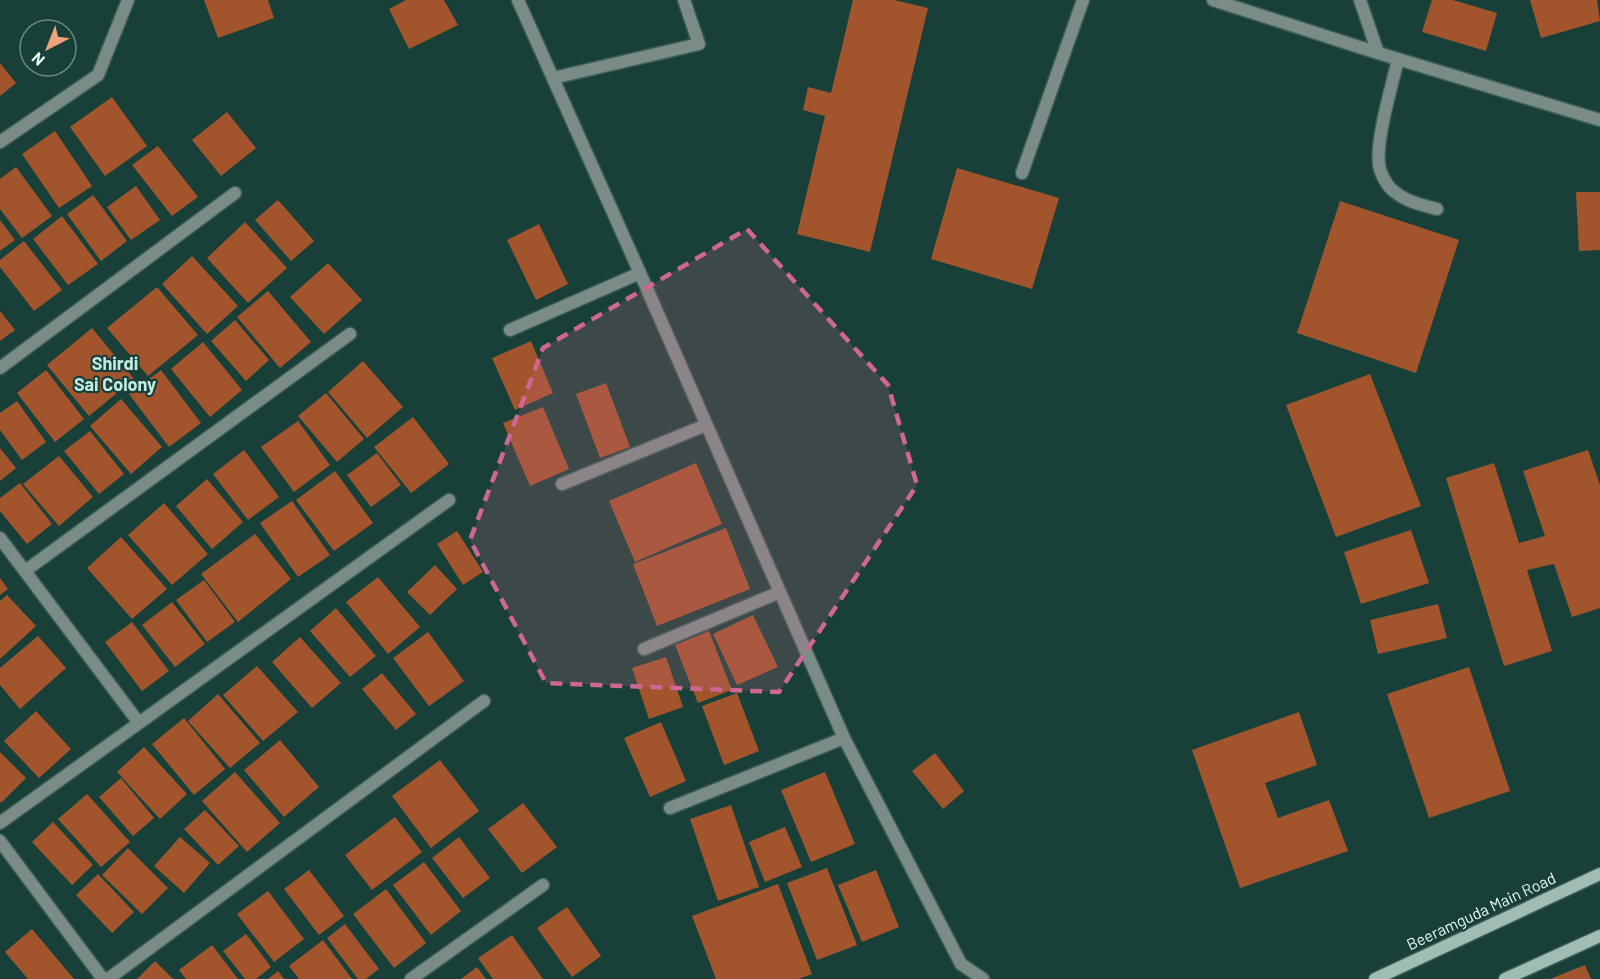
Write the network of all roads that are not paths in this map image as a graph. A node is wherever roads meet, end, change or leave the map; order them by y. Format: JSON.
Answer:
{"nodes":[{"id":1,"x":128,"y":0,"type":"edge"},
{"id":2,"x":518,"y":0,"type":"edge"},
{"id":3,"x":684,"y":0,"type":"edge"},
{"id":4,"x":1083,"y":0,"type":"edge"},
{"id":5,"x":1213,"y":0,"type":"edge"},
{"id":6,"x":1360,"y":0,"type":"edge"},
{"id":7,"x":1378,"y":53,"type":"junction"},
{"id":8,"x":1398,"y":59,"type":"junction"},
{"id":9,"x":553,"y":78,"type":"junction"},
{"id":10,"x":1600,"y":120,"type":"edge"},
{"id":11,"x":0,"y":142,"type":"edge"},
{"id":12,"x":1022,"y":173,"type":"dead end"},
{"id":13,"x":235,"y":193,"type":"dead end"},
{"id":14,"x":1437,"y":209,"type":"dead end"},
{"id":15,"x":640,"y":273,"type":"junction"},
{"id":16,"x":510,"y":330,"type":"dead end"},
{"id":17,"x":350,"y":334,"type":"dead end"},
{"id":18,"x":0,"y":368,"type":"edge"},
{"id":19,"x":706,"y":425,"type":"junction"},
{"id":20,"x":562,"y":484,"type":"dead end"},
{"id":21,"x":449,"y":500,"type":"dead end"},
{"id":22,"x":0,"y":538,"type":"edge"},
{"id":23,"x":25,"y":571,"type":"junction"},
{"id":24,"x":780,"y":592,"type":"junction"},
{"id":25,"x":644,"y":649,"type":"dead end"},
{"id":26,"x":484,"y":701,"type":"dead end"},
{"id":27,"x":139,"y":723,"type":"junction"},
{"id":28,"x":844,"y":738,"type":"junction"},
{"id":29,"x":670,"y":808,"type":"dead end"},
{"id":30,"x":0,"y":823,"type":"edge"},
{"id":31,"x":0,"y":841,"type":"edge"},
{"id":32,"x":1600,"y":874,"type":"edge"},
{"id":33,"x":543,"y":885,"type":"dead end"},
{"id":34,"x":1600,"y":936,"type":"edge"},
{"id":35,"x":102,"y":979,"type":"edge"},
{"id":36,"x":108,"y":979,"type":"edge"},
{"id":37,"x":411,"y":979,"type":"edge"},
{"id":38,"x":982,"y":979,"type":"edge"},
{"id":39,"x":1375,"y":979,"type":"edge"},
{"id":40,"x":1505,"y":979,"type":"edge"}],
"edges":[{"from":1,"to":11,"type":"street"},
{"from":2,"to":9,"type":"street"},
{"from":3,"to":9,"type":"street"},
{"from":4,"to":12,"type":"street"},
{"from":5,"to":7,"type":"street"},
{"from":6,"to":7,"type":"street"},
{"from":7,"to":8,"type":"street"},
{"from":8,"to":10,"type":"street"},
{"from":8,"to":14,"type":"street"},
{"from":9,"to":15,"type":"street"},
{"from":13,"to":18,"type":"street"},
{"from":15,"to":16,"type":"street"},
{"from":15,"to":19,"type":"street"},
{"from":17,"to":23,"type":"street"},
{"from":19,"to":20,"type":"street"},
{"from":19,"to":24,"type":"street"},
{"from":21,"to":27,"type":"street"},
{"from":22,"to":23,"type":"street"},
{"from":23,"to":27,"type":"street"},
{"from":24,"to":25,"type":"street"},
{"from":24,"to":28,"type":"street"},
{"from":26,"to":36,"type":"street"},
{"from":27,"to":30,"type":"street"},
{"from":28,"to":29,"type":"street"},
{"from":28,"to":38,"type":"street"},
{"from":31,"to":35,"type":"street"},
{"from":32,"to":39,"type":"main road","name":"Beeramguda Main Road"},
{"from":33,"to":37,"type":"street"},
{"from":34,"to":40,"type":"main road"}]}
